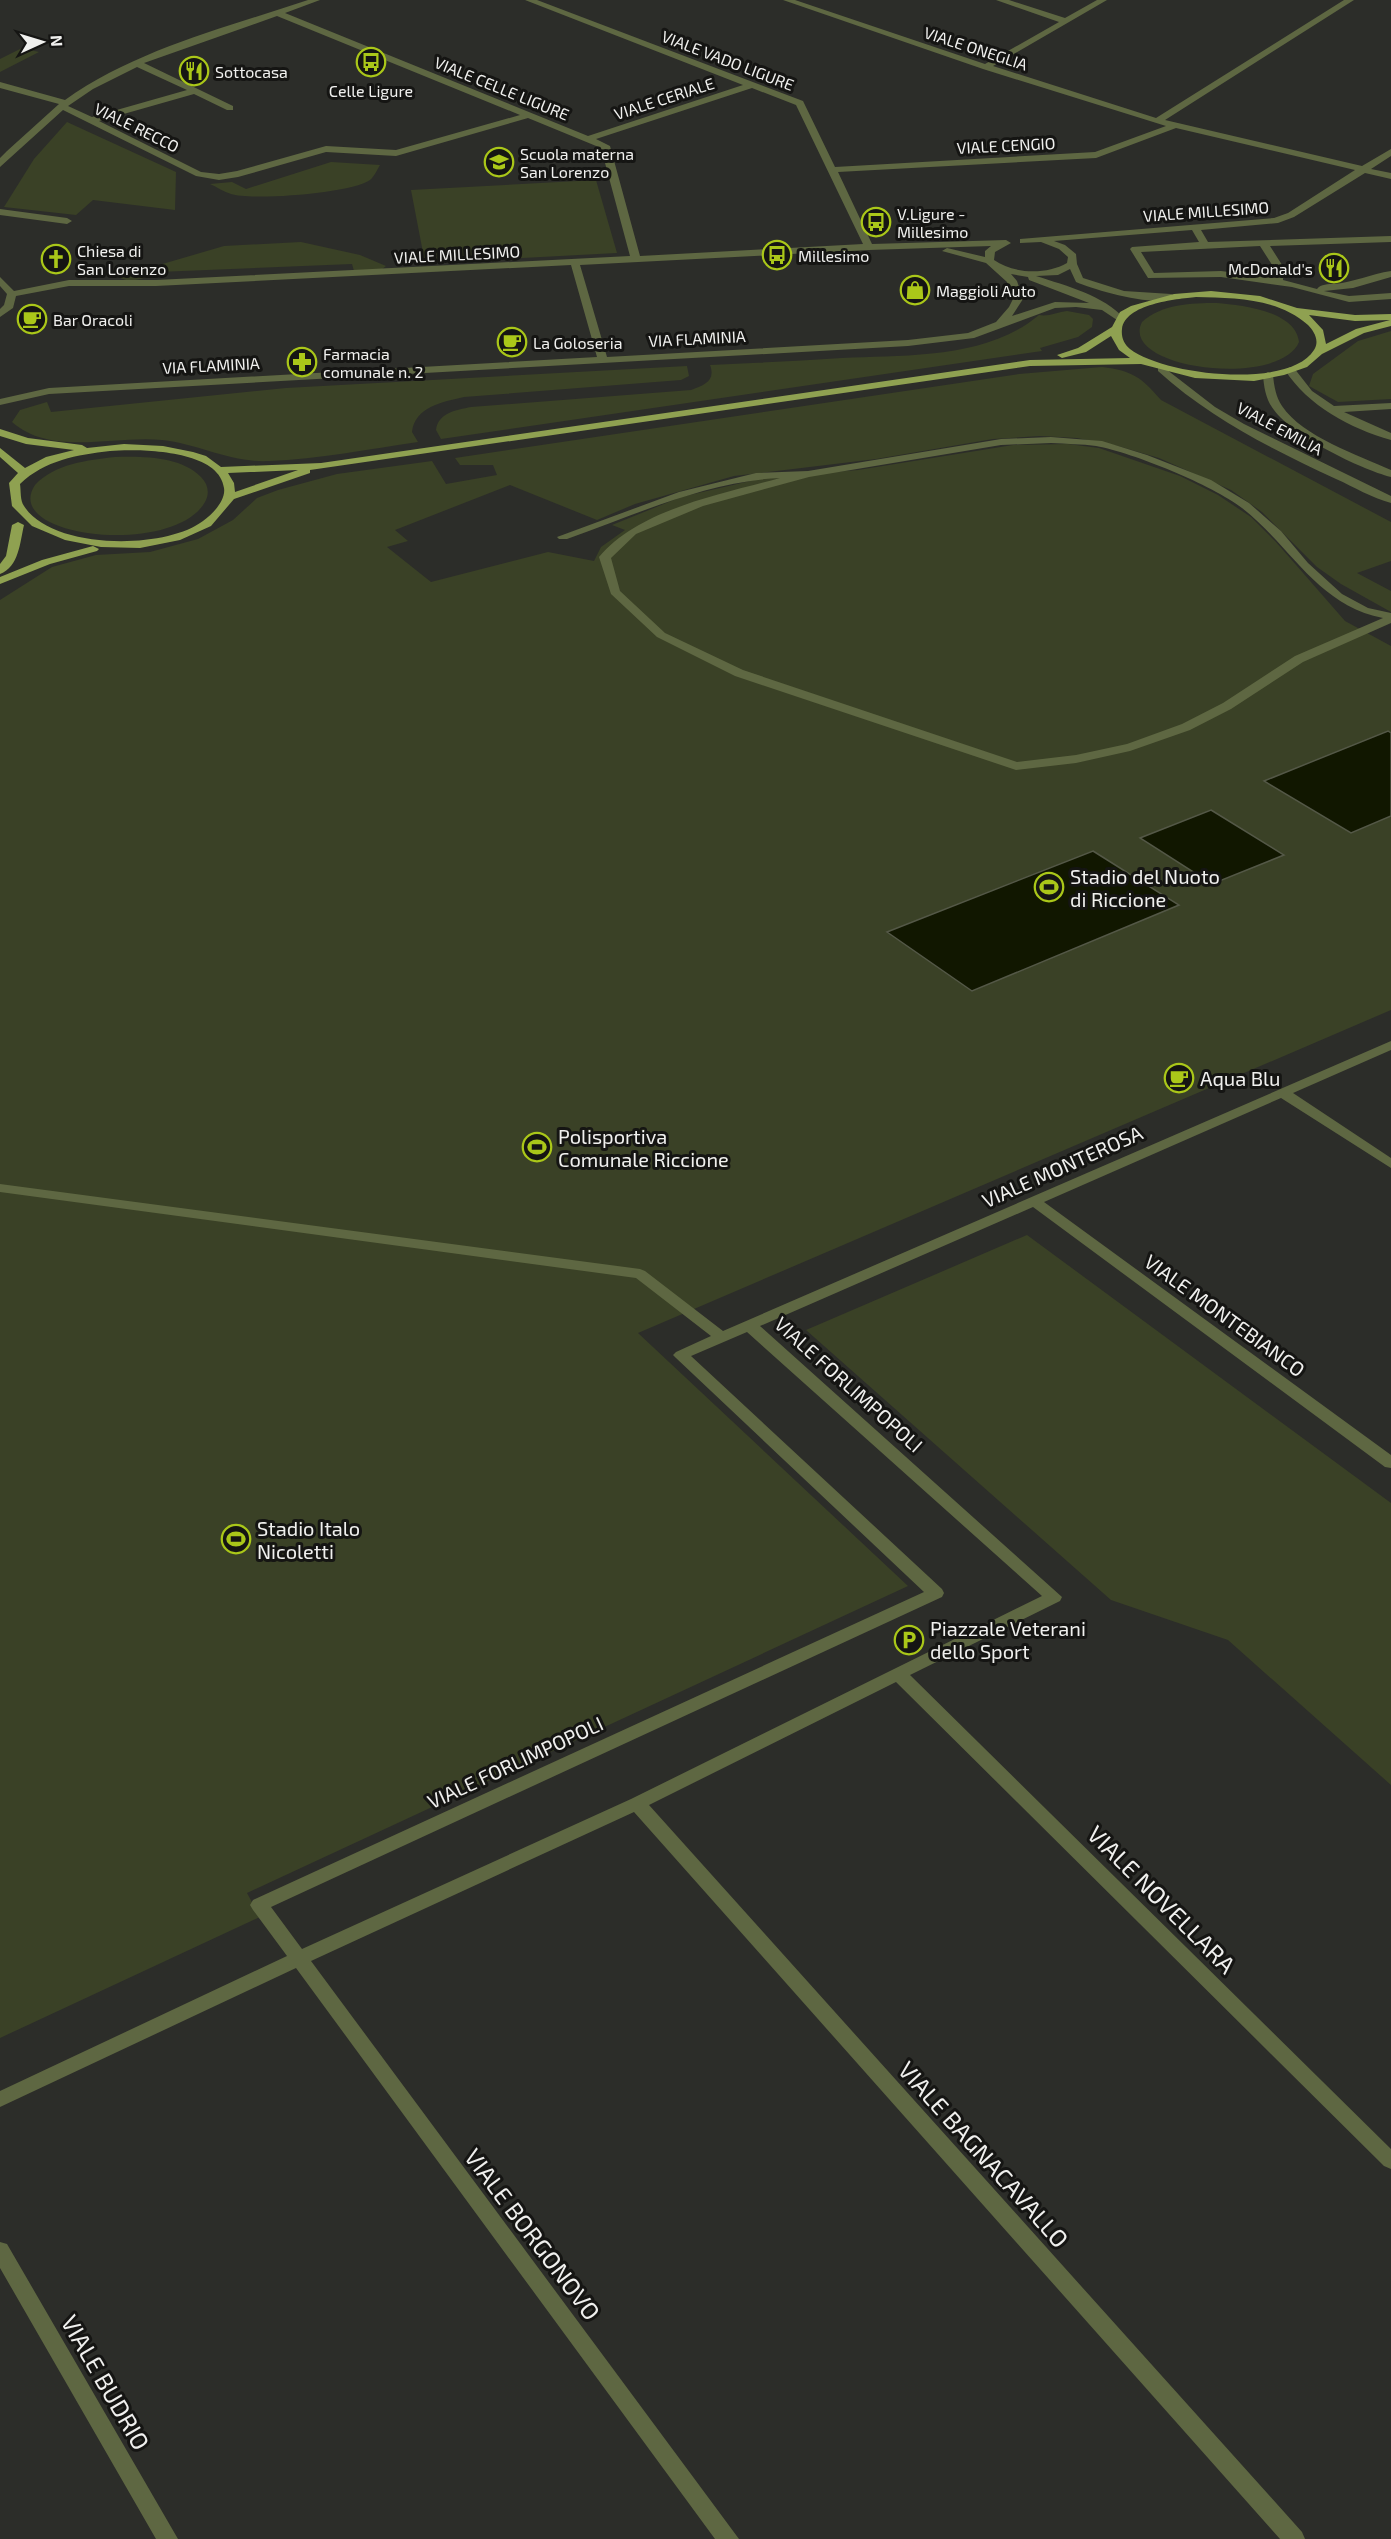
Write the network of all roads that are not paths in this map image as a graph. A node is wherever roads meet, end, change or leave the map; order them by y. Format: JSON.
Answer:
{"nodes":[{"id":1,"x":529,"y":0,"type":"edge"},
{"id":2,"x":787,"y":0,"type":"edge"},
{"id":3,"x":1000,"y":0,"type":"edge"},
{"id":4,"x":1103,"y":0,"type":"edge"},
{"id":5,"x":1350,"y":0,"type":"edge"},
{"id":6,"x":309,"y":1,"type":"edge"},
{"id":7,"x":278,"y":13,"type":"junction"},
{"id":8,"x":1066,"y":21,"type":"junction"},
{"id":9,"x":139,"y":64,"type":"junction"},
{"id":10,"x":986,"y":67,"type":"junction"},
{"id":11,"x":0,"y":85,"type":"edge"},
{"id":12,"x":751,"y":85,"type":"junction"},
{"id":13,"x":195,"y":91,"type":"junction"},
{"id":14,"x":65,"y":105,"type":"junction"},
{"id":15,"x":230,"y":108,"type":"dead end"},
{"id":16,"x":528,"y":115,"type":"junction"},
{"id":17,"x":89,"y":121,"type":"junction"},
{"id":18,"x":1157,"y":121,"type":"junction"},
{"id":19,"x":1176,"y":125,"type":"junction"},
{"id":20,"x":588,"y":139,"type":"junction"},
{"id":21,"x":1391,"y":152,"type":"edge"},
{"id":22,"x":0,"y":164,"type":"edge"},
{"id":23,"x":832,"y":170,"type":"junction"},
{"id":24,"x":1365,"y":170,"type":"junction"},
{"id":25,"x":1391,"y":176,"type":"edge"},
{"id":26,"x":0,"y":212,"type":"edge"},
{"id":27,"x":67,"y":221,"type":"dead end"},
{"id":28,"x":1195,"y":228,"type":"junction"},
{"id":29,"x":1112,"y":233,"type":"junction"},
{"id":30,"x":1391,"y":239,"type":"edge"},
{"id":31,"x":1023,"y":241,"type":"junction"},
{"id":32,"x":1006,"y":243,"type":"junction"},
{"id":33,"x":1263,"y":243,"type":"junction"},
{"id":34,"x":1205,"y":245,"type":"junction"},
{"id":35,"x":904,"y":246,"type":"junction"},
{"id":36,"x":869,"y":247,"type":"junction"},
{"id":37,"x":1070,"y":252,"type":"junction"},
{"id":38,"x":636,"y":260,"type":"junction"},
{"id":39,"x":989,"y":261,"type":"junction"},
{"id":40,"x":575,"y":263,"type":"junction"},
{"id":41,"x":1072,"y":264,"type":"junction"},
{"id":42,"x":999,"y":268,"type":"junction"},
{"id":43,"x":1021,"y":274,"type":"junction"},
{"id":44,"x":1391,"y":274,"type":"edge"},
{"id":45,"x":0,"y":280,"type":"edge"},
{"id":46,"x":1278,"y":282,"type":"junction"},
{"id":47,"x":1313,"y":289,"type":"junction"},
{"id":48,"x":12,"y":294,"type":"junction"},
{"id":49,"x":1391,"y":296,"type":"edge"},
{"id":50,"x":1171,"y":297,"type":"junction"},
{"id":51,"x":1108,"y":308,"type":"junction"},
{"id":52,"x":1293,"y":310,"type":"junction"},
{"id":53,"x":0,"y":314,"type":"edge"},
{"id":54,"x":1391,"y":317,"type":"edge"},
{"id":55,"x":1120,"y":319,"type":"junction"},
{"id":56,"x":1391,"y":322,"type":"edge"},
{"id":57,"x":998,"y":325,"type":"junction"},
{"id":58,"x":1115,"y":329,"type":"junction"},
{"id":59,"x":1318,"y":352,"type":"junction"},
{"id":60,"x":603,"y":359,"type":"junction"},
{"id":61,"x":1141,"y":361,"type":"junction"},
{"id":62,"x":1030,"y":363,"type":"junction"},
{"id":63,"x":1162,"y":369,"type":"junction"},
{"id":64,"x":1290,"y":370,"type":"junction"},
{"id":65,"x":1268,"y":375,"type":"junction"},
{"id":66,"x":0,"y":390,"type":"edge"},
{"id":67,"x":49,"y":391,"type":"junction"},
{"id":68,"x":0,"y":402,"type":"edge"},
{"id":69,"x":1391,"y":406,"type":"edge"},
{"id":70,"x":1333,"y":409,"type":"junction"},
{"id":71,"x":0,"y":432,"type":"edge"},
{"id":72,"x":1391,"y":437,"type":"edge"},
{"id":73,"x":100,"y":449,"type":"junction"},
{"id":74,"x":0,"y":451,"type":"edge"},
{"id":75,"x":321,"y":466,"type":"junction"},
{"id":76,"x":219,"y":470,"type":"junction"},
{"id":77,"x":25,"y":474,"type":"junction"},
{"id":78,"x":808,"y":474,"type":"junction"},
{"id":79,"x":1391,"y":474,"type":"edge"},
{"id":80,"x":230,"y":497,"type":"junction"},
{"id":81,"x":1391,"y":500,"type":"edge"},
{"id":82,"x":18,"y":525,"type":"junction"},
{"id":83,"x":563,"y":537,"type":"dead end"},
{"id":84,"x":103,"y":546,"type":"junction"},
{"id":85,"x":0,"y":571,"type":"edge"},
{"id":86,"x":0,"y":581,"type":"edge"},
{"id":87,"x":1391,"y":618,"type":"edge"},
{"id":88,"x":1391,"y":1045,"type":"edge"},
{"id":89,"x":1283,"y":1093,"type":"junction"},
{"id":90,"x":1391,"y":1164,"type":"edge"},
{"id":91,"x":0,"y":1188,"type":"edge"},
{"id":92,"x":1034,"y":1201,"type":"junction"},
{"id":93,"x":749,"y":1325,"type":"junction"},
{"id":94,"x":722,"y":1337,"type":"junction"},
{"id":95,"x":1391,"y":1462,"type":"edge"},
{"id":96,"x":898,"y":1674,"type":"junction"},
{"id":97,"x":637,"y":1803,"type":"junction"},
{"id":98,"x":298,"y":1959,"type":"junction"},
{"id":99,"x":0,"y":2100,"type":"edge"},
{"id":100,"x":1391,"y":2161,"type":"edge"},
{"id":101,"x":0,"y":2250,"type":"edge"},
{"id":102,"x":167,"y":2539,"type":"edge"},
{"id":103,"x":728,"y":2539,"type":"edge"},
{"id":104,"x":1294,"y":2539,"type":"edge"}],
"edges":[{"from":1,"to":12,"type":"street","name":"VIALE VADO LIGURE"},
{"from":2,"to":10,"type":"street","name":"VIALE ONEGLIA"},
{"from":3,"to":8,"type":"street"},
{"from":4,"to":8,"type":"street"},
{"from":5,"to":18,"type":"street"},
{"from":6,"to":7,"type":"street"},
{"from":7,"to":9,"type":"street"},
{"from":7,"to":16,"type":"street","name":"VIALE CELLE LIGURE"},
{"from":8,"to":10,"type":"street"},
{"from":9,"to":13,"type":"street"},
{"from":9,"to":14,"type":"street"},
{"from":10,"to":18,"type":"street","name":"VIALE ONEGLIA"},
{"from":11,"to":14,"type":"street","name":"VIALE RECCO"},
{"from":12,"to":20,"type":"street","name":"VIALE CERIALE"},
{"from":12,"to":23,"type":"street","name":"VIALE VADO LIGURE"},
{"from":13,"to":15,"type":"street"},
{"from":13,"to":17,"type":"street"},
{"from":14,"to":17,"type":"street","name":"VIALE RECCO"},
{"from":14,"to":22,"type":"street"},
{"from":16,"to":17,"type":"street","name":"VIALE RECCO"},
{"from":16,"to":20,"type":"street","name":"VIALE CELLE LIGURE"},
{"from":18,"to":19,"type":"street","name":"VIALE ONEGLIA"},
{"from":19,"to":23,"type":"street","name":"VIALE CENGIO"},
{"from":19,"to":24,"type":"street","name":"VIALE ONEGLIA"},
{"from":20,"to":38,"type":"street","name":"VIALE CELLE LIGURE"},
{"from":21,"to":24,"type":"street","name":"VIALE MILLESIMO"},
{"from":23,"to":36,"type":"street","name":"VIALE VADO LIGURE"},
{"from":24,"to":25,"type":"street","name":"VIALE ONEGLIA"},
{"from":24,"to":28,"type":"street","name":"VIALE MILLESIMO"},
{"from":26,"to":27,"type":"street"},
{"from":28,"to":29,"type":"street","name":"VIALE MILLESIMO"},
{"from":28,"to":34,"type":"street"},
{"from":29,"to":31,"type":"street","name":"VIALE MILLESIMO"},
{"from":29,"to":37,"type":"street","name":"VIALE MILLESIMO"},
{"from":30,"to":33,"type":"street"},
{"from":31,"to":32,"type":"street","name":"VIALE MILLESIMO"},
{"from":31,"to":37,"type":"street"},
{"from":32,"to":35,"type":"street","name":"VIALE MILLESIMO"},
{"from":32,"to":39,"type":"street"},
{"from":33,"to":34,"type":"street"},
{"from":33,"to":46,"type":"street"},
{"from":34,"to":46,"type":"street"},
{"from":35,"to":36,"type":"street","name":"VIALE MILLESIMO"},
{"from":35,"to":39,"type":"street","name":"VIALE MILLESIMO"},
{"from":36,"to":38,"type":"street","name":"VIALE MILLESIMO"},
{"from":37,"to":41,"type":"street"},
{"from":38,"to":40,"type":"street","name":"VIALE MILLESIMO"},
{"from":39,"to":42,"type":"street"},
{"from":40,"to":48,"type":"street","name":"VIALE MILLESIMO"},
{"from":40,"to":60,"type":"street"},
{"from":41,"to":43,"type":"street"},
{"from":41,"to":50,"type":"street"},
{"from":42,"to":43,"type":"street"},
{"from":42,"to":57,"type":"street","name":"VIA FLAMINIA"},
{"from":43,"to":51,"type":"street"},
{"from":44,"to":47,"type":"street"},
{"from":45,"to":48,"type":"street"},
{"from":46,"to":47,"type":"street"},
{"from":47,"to":49,"type":"street"},
{"from":48,"to":53,"type":"street"},
{"from":50,"to":52,"type":"main road"},
{"from":50,"to":55,"type":"main road"},
{"from":51,"to":55,"type":"street"},
{"from":51,"to":57,"type":"street","name":"VIA FLAMINIA"},
{"from":52,"to":54,"type":"main road"},
{"from":52,"to":59,"type":"main road"},
{"from":55,"to":58,"type":"main road"},
{"from":56,"to":59,"type":"main road"},
{"from":57,"to":60,"type":"street","name":"VIA FLAMINIA"},
{"from":58,"to":61,"type":"main road"},
{"from":58,"to":62,"type":"main road"},
{"from":59,"to":64,"type":"main road"},
{"from":60,"to":67,"type":"street","name":"VIA FLAMINIA"},
{"from":61,"to":62,"type":"main road"},
{"from":61,"to":63,"type":"main road"},
{"from":62,"to":75,"type":"main road"},
{"from":63,"to":65,"type":"main road"},
{"from":63,"to":81,"type":"street","name":"VIALE EMILIA"},
{"from":64,"to":65,"type":"main road"},
{"from":64,"to":70,"type":"street"},
{"from":65,"to":79,"type":"street","name":"VIALE EMILIA"},
{"from":66,"to":67,"type":"street"},
{"from":67,"to":68,"type":"street","name":"VIA FLAMINIA"},
{"from":69,"to":70,"type":"street"},
{"from":70,"to":72,"type":"street"},
{"from":71,"to":73,"type":"main road"},
{"from":73,"to":76,"type":"main road"},
{"from":73,"to":77,"type":"main road"},
{"from":74,"to":77,"type":"main road"},
{"from":75,"to":76,"type":"main road"},
{"from":75,"to":80,"type":"main road"},
{"from":76,"to":80,"type":"main road"},
{"from":77,"to":82,"type":"main road"},
{"from":78,"to":83,"type":"street"},
{"from":78,"to":87,"type":"street"},
{"from":78,"to":87,"type":"street"},
{"from":80,"to":84,"type":"main road"},
{"from":82,"to":84,"type":"main road"},
{"from":82,"to":85,"type":"main road"},
{"from":84,"to":86,"type":"main road"},
{"from":88,"to":89,"type":"street","name":"VIALE MONTEROSA"},
{"from":89,"to":90,"type":"street"},
{"from":89,"to":92,"type":"street","name":"VIALE MONTEROSA"},
{"from":91,"to":94,"type":"street"},
{"from":92,"to":93,"type":"street","name":"VIALE MONTEROSA"},
{"from":92,"to":95,"type":"street","name":"VIALE MONTEBIANCO"},
{"from":93,"to":94,"type":"street","name":"VIALE FORLIMPOPOLI"},
{"from":93,"to":96,"type":"street","name":"VIALE FORLIMPOPOLI"},
{"from":94,"to":98,"type":"street","name":"VIALE FORLIMPOPOLI"},
{"from":96,"to":97,"type":"street","name":"VIALE FORLIMPOPOLI"},
{"from":96,"to":100,"type":"street","name":"VIALE NOVELLARA"},
{"from":97,"to":98,"type":"street","name":"VIALE FORLIMPOPOLI"},
{"from":97,"to":104,"type":"street","name":"VIALE BAGNACAVALLO"},
{"from":98,"to":99,"type":"street","name":"VIALE FORLIMPOPOLI"},
{"from":98,"to":103,"type":"street","name":"VIALE BORGONOVO"},
{"from":101,"to":102,"type":"street","name":"VIALE BUDRIO"}]}
